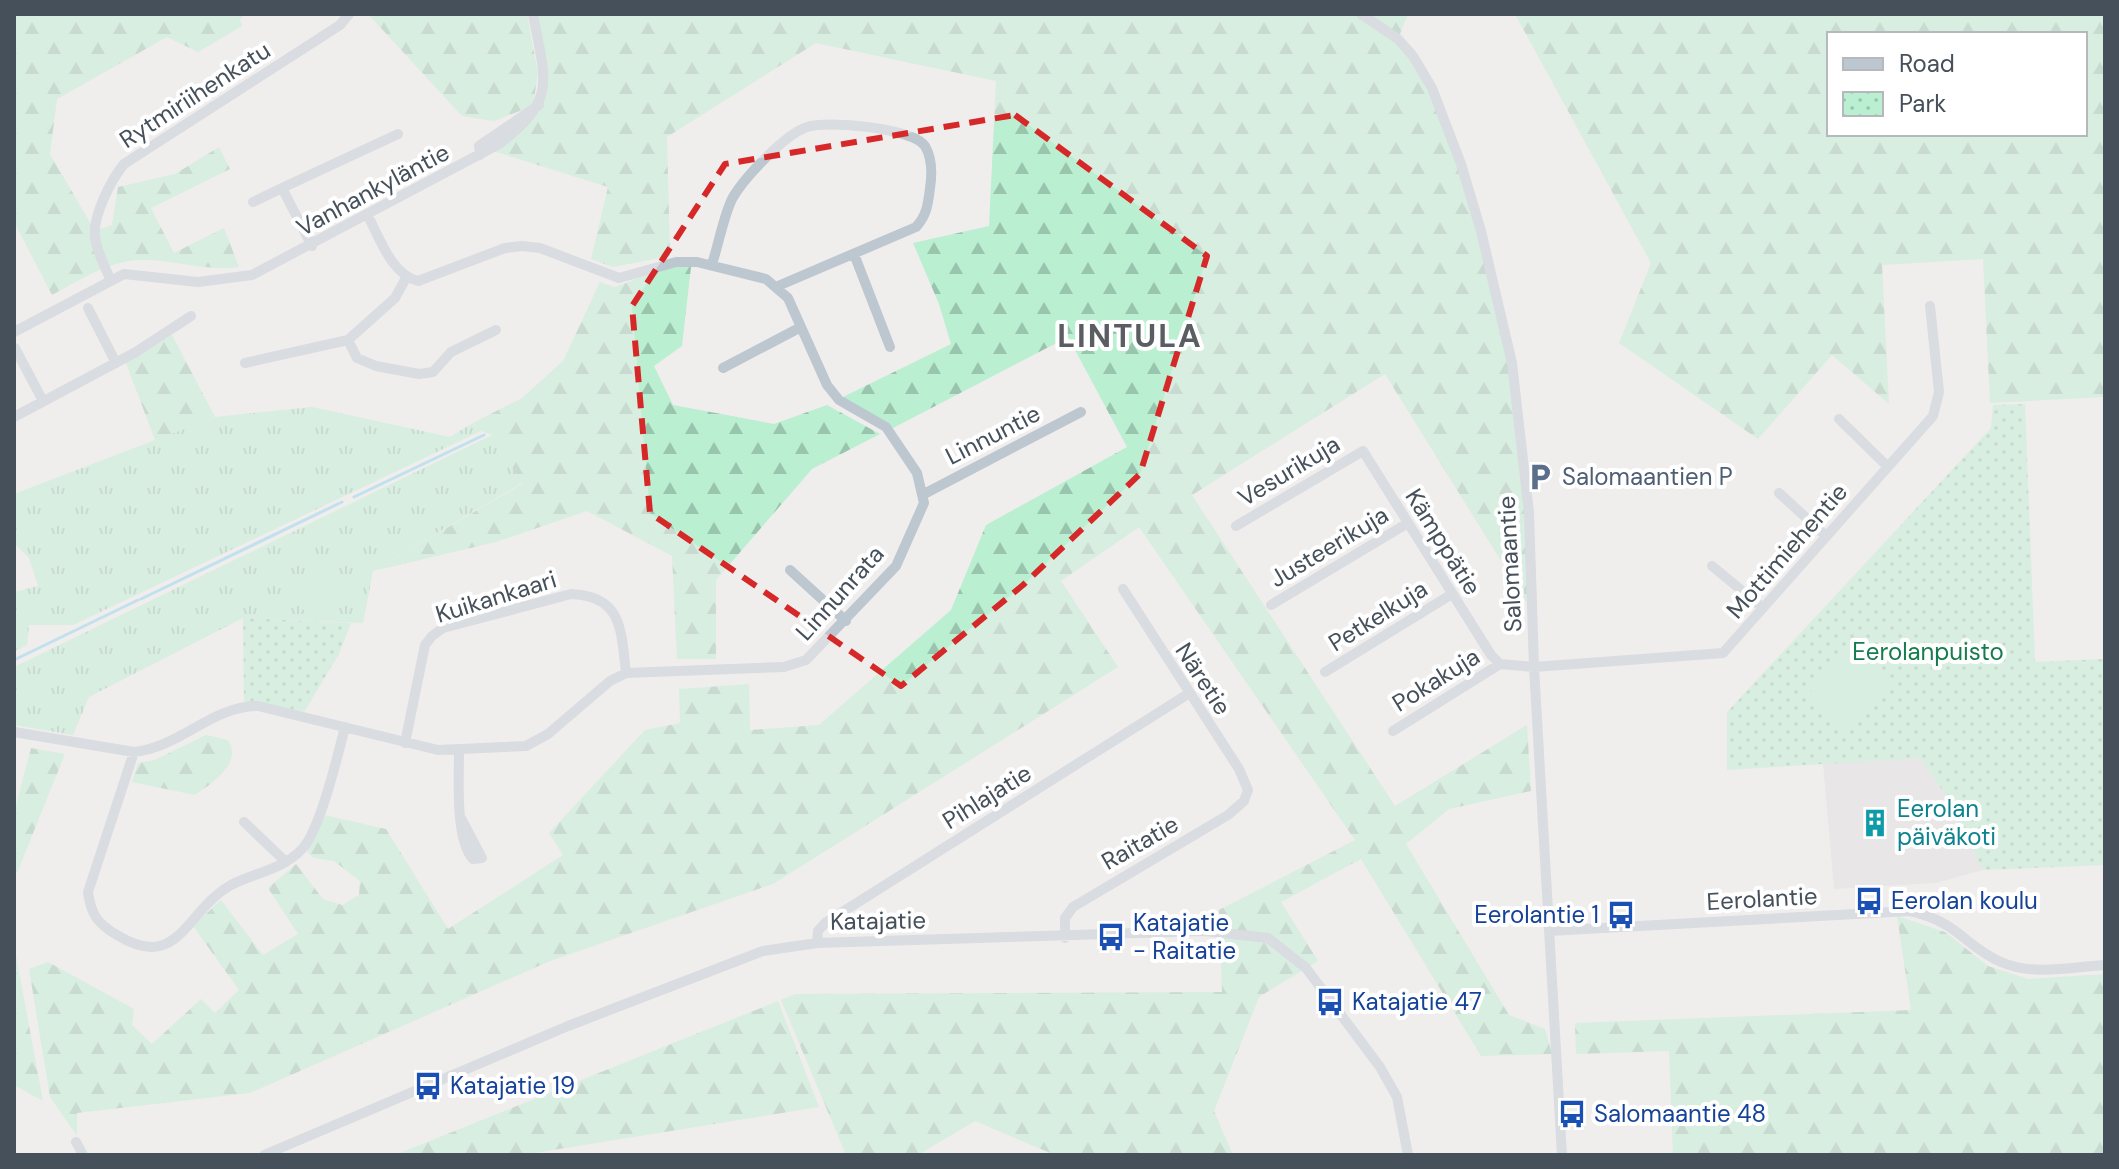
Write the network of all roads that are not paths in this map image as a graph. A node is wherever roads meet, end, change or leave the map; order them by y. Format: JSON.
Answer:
{"nodes":[{"id":1,"x":349,"y":14,"type":"edge"},
{"id":2,"x":533,"y":14,"type":"edge"},
{"id":3,"x":1361,"y":14,"type":"edge"},
{"id":4,"x":541,"y":104,"type":"junction"},
{"id":5,"x":398,"y":134,"type":"dead end"},
{"id":6,"x":480,"y":155,"type":"junction"},
{"id":7,"x":282,"y":188,"type":"junction"},
{"id":8,"x":253,"y":202,"type":"dead end"},
{"id":9,"x":368,"y":216,"type":"junction"},
{"id":10,"x":312,"y":246,"type":"junction"},
{"id":11,"x":854,"y":254,"type":"junction"},
{"id":12,"x":712,"y":264,"type":"junction"},
{"id":13,"x":406,"y":278,"type":"junction"},
{"id":14,"x":110,"y":279,"type":"junction"},
{"id":15,"x":778,"y":286,"type":"junction"},
{"id":16,"x":1930,"y":306,"type":"dead end"},
{"id":17,"x":88,"y":308,"type":"dead end"},
{"id":18,"x":191,"y":316,"type":"dead end"},
{"id":19,"x":801,"y":327,"type":"junction"},
{"id":20,"x":496,"y":330,"type":"dead end"},
{"id":21,"x":14,"y":332,"type":"edge"},
{"id":22,"x":348,"y":340,"type":"junction"},
{"id":23,"x":890,"y":347,"type":"dead end"},
{"id":24,"x":15,"y":348,"type":"edge"},
{"id":25,"x":116,"y":363,"type":"junction"},
{"id":26,"x":245,"y":363,"type":"dead end"},
{"id":27,"x":723,"y":368,"type":"dead end"},
{"id":28,"x":43,"y":401,"type":"junction"},
{"id":29,"x":1081,"y":412,"type":"dead end"},
{"id":30,"x":14,"y":417,"type":"edge"},
{"id":31,"x":1839,"y":419,"type":"dead end"},
{"id":32,"x":1363,"y":451,"type":"joint"},
{"id":33,"x":1887,"y":466,"type":"junction"},
{"id":34,"x":1779,"y":493,"type":"dead end"},
{"id":35,"x":924,"y":494,"type":"junction"},
{"id":36,"x":1408,"y":523,"type":"junction"},
{"id":37,"x":1236,"y":526,"type":"dead end"},
{"id":38,"x":1826,"y":536,"type":"junction"},
{"id":39,"x":1712,"y":566,"type":"dead end"},
{"id":40,"x":790,"y":570,"type":"dead end"},
{"id":41,"x":1123,"y":589,"type":"dead end"},
{"id":42,"x":1452,"y":594,"type":"junction"},
{"id":43,"x":1271,"y":605,"type":"dead end"},
{"id":44,"x":1763,"y":608,"type":"junction"},
{"id":45,"x":846,"y":621,"type":"junction"},
{"id":46,"x":1500,"y":664,"type":"junction"},
{"id":47,"x":1534,"y":667,"type":"junction"},
{"id":48,"x":1325,"y":672,"type":"dead end"},
{"id":49,"x":626,"y":673,"type":"junction"},
{"id":50,"x":1188,"y":694,"type":"junction"},
{"id":51,"x":345,"y":727,"type":"junction"},
{"id":52,"x":1393,"y":731,"type":"dead end"},
{"id":53,"x":14,"y":732,"type":"edge"},
{"id":54,"x":405,"y":743,"type":"junction"},
{"id":55,"x":459,"y":751,"type":"junction"},
{"id":56,"x":134,"y":752,"type":"junction"},
{"id":57,"x":1248,"y":790,"type":"joint"},
{"id":58,"x":461,"y":818,"type":"dead end"},
{"id":59,"x":244,"y":822,"type":"dead end"},
{"id":60,"x":286,"y":862,"type":"junction"},
{"id":61,"x":1549,"y":931,"type":"junction"},
{"id":62,"x":1065,"y":938,"type":"junction"},
{"id":63,"x":817,"y":943,"type":"junction"},
{"id":64,"x":2105,"y":965,"type":"edge"},
{"id":65,"x":76,"y":1142,"type":"dead end"},
{"id":66,"x":83,"y":1155,"type":"edge"},
{"id":67,"x":264,"y":1155,"type":"edge"},
{"id":68,"x":1408,"y":1155,"type":"edge"},
{"id":69,"x":1562,"y":1155,"type":"edge"}],
"edges":[{"from":1,"to":14,"type":"street","name":"Rytmiriihenkatu"},
{"from":2,"to":4,"type":"street"},
{"from":3,"to":47,"type":"street","name":"Salomaantie"},
{"from":4,"to":6,"type":"street","name":"Vanhankyläntie"},
{"from":4,"to":6,"type":"street"},
{"from":5,"to":7,"type":"street"},
{"from":6,"to":9,"type":"street","name":"Vanhankyläntie"},
{"from":7,"to":8,"type":"street"},
{"from":7,"to":10,"type":"street"},
{"from":9,"to":10,"type":"street","name":"Vanhankyläntie"},
{"from":9,"to":13,"type":"street"},
{"from":10,"to":14,"type":"street","name":"Vanhankyläntie"},
{"from":11,"to":12,"type":"street"},
{"from":11,"to":15,"type":"street"},
{"from":11,"to":23,"type":"street"},
{"from":12,"to":13,"type":"street"},
{"from":12,"to":15,"type":"street"},
{"from":13,"to":22,"type":"street"},
{"from":14,"to":21,"type":"street"},
{"from":15,"to":19,"type":"street"},
{"from":16,"to":33,"type":"street","name":"Mottimiehentie"},
{"from":17,"to":25,"type":"street"},
{"from":18,"to":25,"type":"street"},
{"from":19,"to":27,"type":"street"},
{"from":19,"to":35,"type":"street"},
{"from":20,"to":22,"type":"street"},
{"from":22,"to":26,"type":"street"},
{"from":24,"to":28,"type":"street"},
{"from":25,"to":28,"type":"street"},
{"from":28,"to":30,"type":"street"},
{"from":29,"to":35,"type":"street","name":"Linnuntie"},
{"from":31,"to":33,"type":"street"},
{"from":32,"to":36,"type":"street","name":"Kämppätie"},
{"from":32,"to":37,"type":"street","name":"Vesurikuja"},
{"from":33,"to":38,"type":"street","name":"Mottimiehentie"},
{"from":34,"to":38,"type":"street"},
{"from":35,"to":45,"type":"street","name":"Linnunrata"},
{"from":36,"to":42,"type":"street","name":"Kämppätie"},
{"from":36,"to":43,"type":"street","name":"Justeerikuja"},
{"from":38,"to":44,"type":"street","name":"Mottimiehentie"},
{"from":39,"to":44,"type":"street"},
{"from":40,"to":45,"type":"street"},
{"from":41,"to":50,"type":"street","name":"Näretie"},
{"from":42,"to":46,"type":"street","name":"Kämppätie"},
{"from":42,"to":48,"type":"street","name":"Petkelkuja"},
{"from":44,"to":47,"type":"street","name":"Mottimiehentie"},
{"from":45,"to":49,"type":"street","name":"Linnunrata"},
{"from":46,"to":47,"type":"street"},
{"from":46,"to":52,"type":"street","name":"Pokakuja"},
{"from":47,"to":61,"type":"street","name":"Salomaantie"},
{"from":49,"to":54,"type":"street","name":"Kuikankaari"},
{"from":49,"to":55,"type":"street"},
{"from":50,"to":57,"type":"street","name":"Näretie"},
{"from":50,"to":63,"type":"street","name":"Pihlajatie"},
{"from":51,"to":54,"type":"street"},
{"from":51,"to":56,"type":"street"},
{"from":51,"to":60,"type":"street"},
{"from":53,"to":56,"type":"street"},
{"from":54,"to":55,"type":"street"},
{"from":55,"to":58,"type":"street"},
{"from":56,"to":60,"type":"street"},
{"from":57,"to":62,"type":"street","name":"Raitatie"},
{"from":59,"to":60,"type":"street"},
{"from":61,"to":64,"type":"street","name":"Eerolantie"},
{"from":61,"to":69,"type":"street","name":"Salomaantie"},
{"from":62,"to":63,"type":"street","name":"Katajatie"},
{"from":62,"to":68,"type":"street","name":"Katajatie"},
{"from":63,"to":67,"type":"street","name":"Katajatie"},
{"from":65,"to":66,"type":"street"}]}
